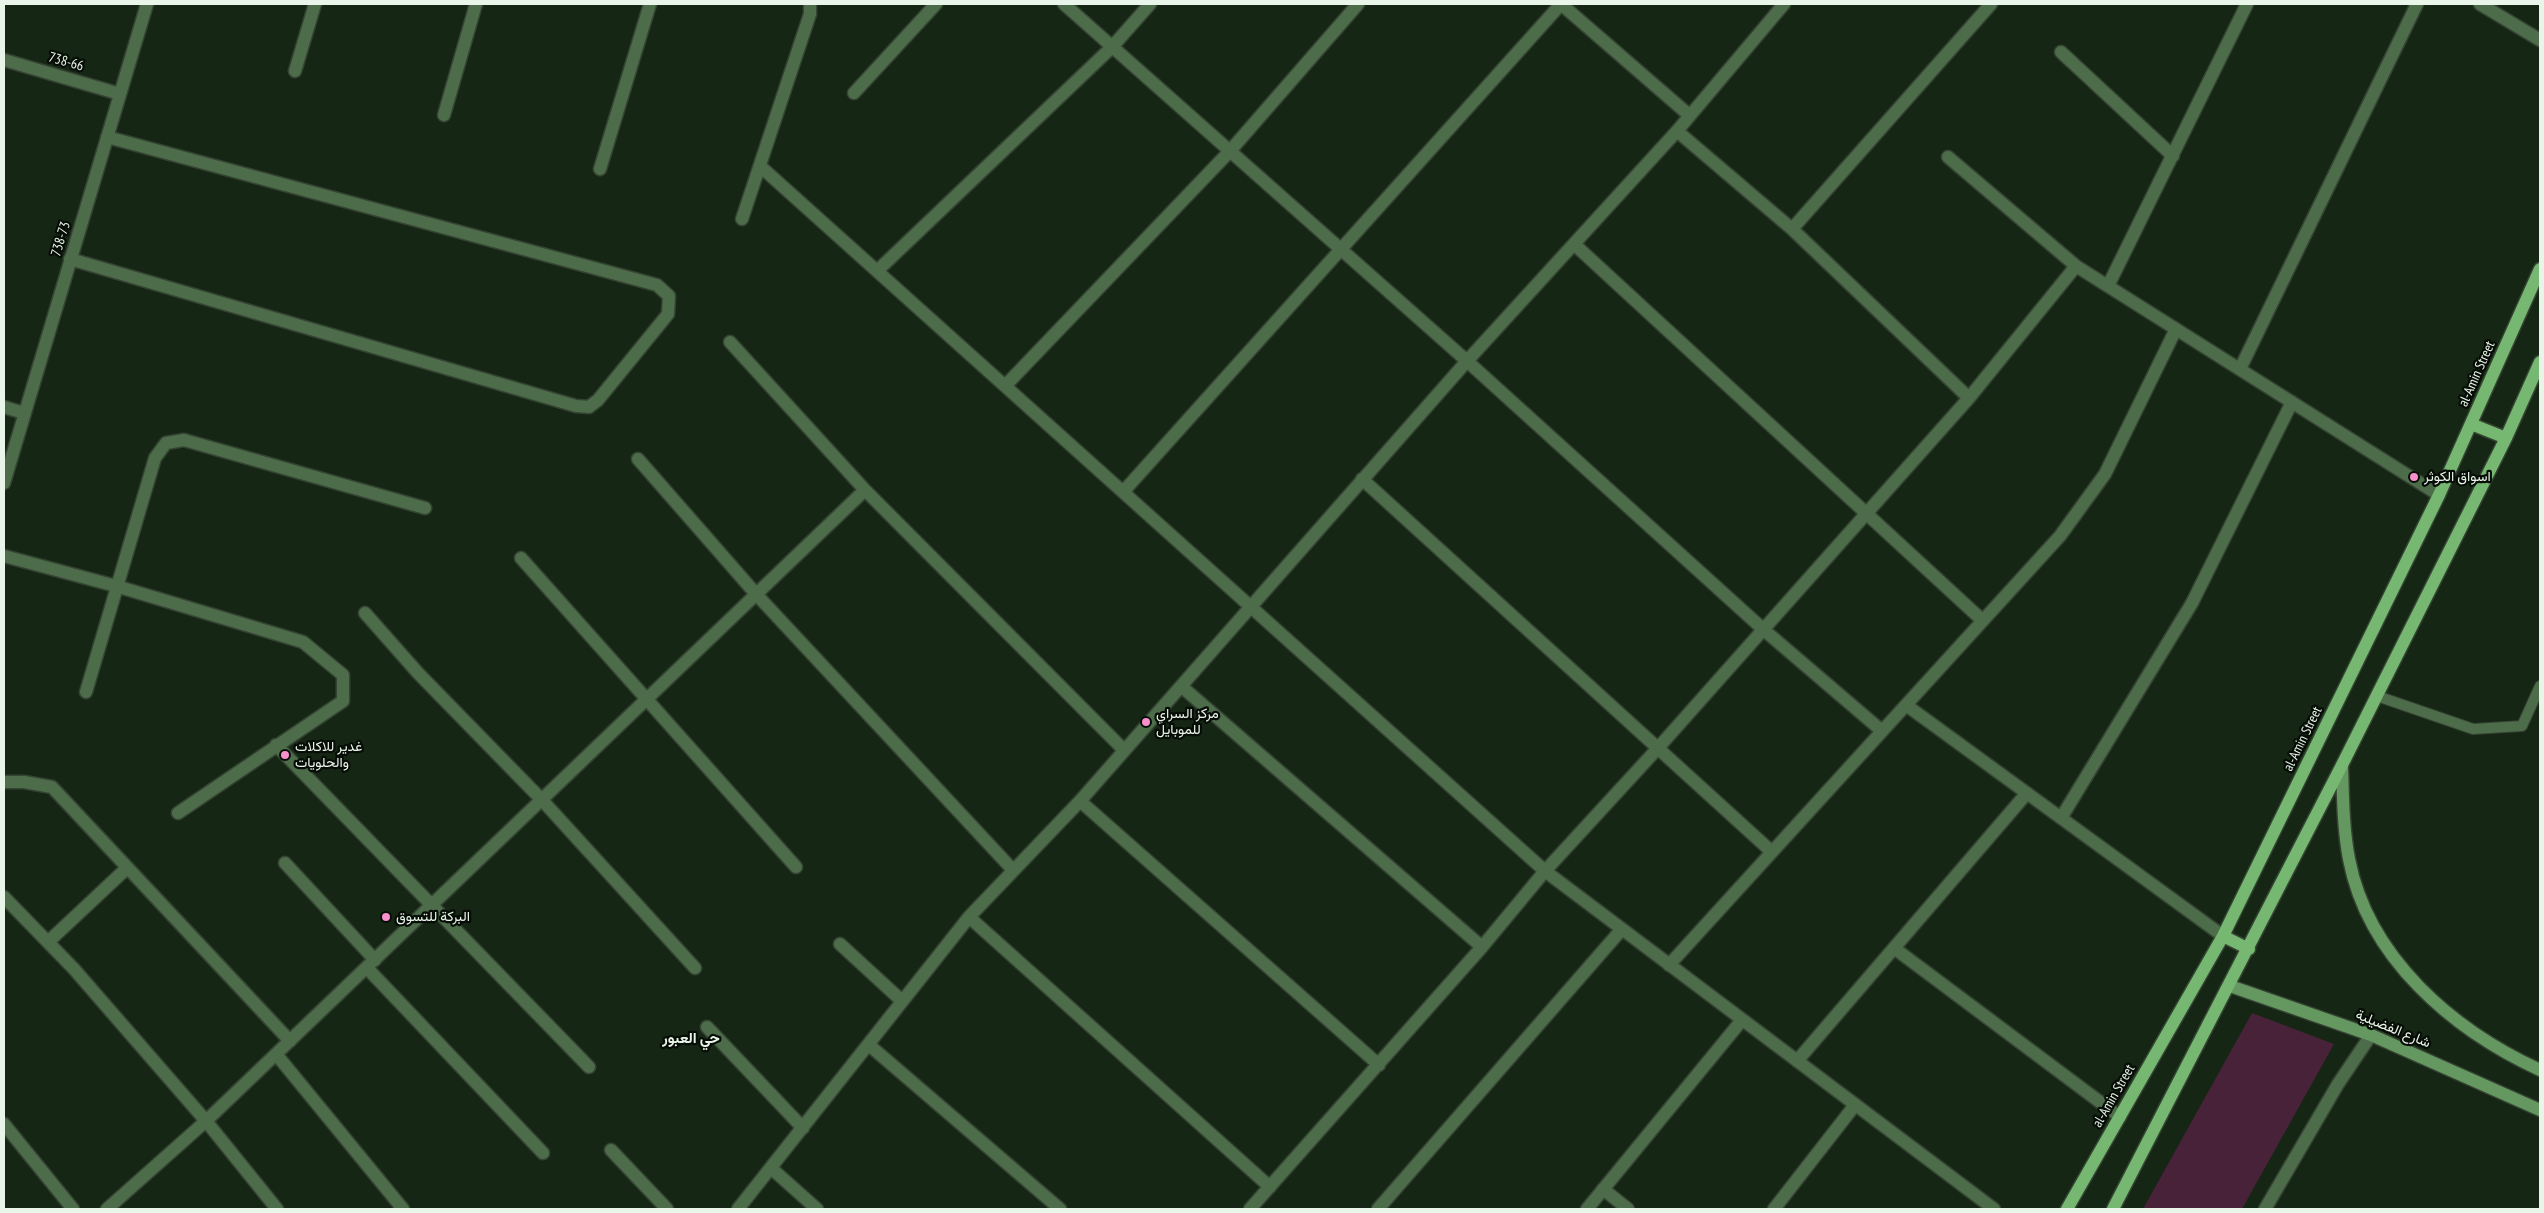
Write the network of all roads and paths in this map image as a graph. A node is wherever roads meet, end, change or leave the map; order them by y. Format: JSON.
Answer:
{"nodes":[{"id":1,"x":147,"y":4,"type":"edge"},
{"id":2,"x":315,"y":4,"type":"edge"},
{"id":3,"x":476,"y":4,"type":"edge"},
{"id":4,"x":650,"y":4,"type":"edge"},
{"id":5,"x":810,"y":4,"type":"edge"},
{"id":6,"x":936,"y":4,"type":"edge"},
{"id":7,"x":1064,"y":4,"type":"edge"},
{"id":8,"x":1150,"y":4,"type":"edge"},
{"id":9,"x":1358,"y":4,"type":"edge"},
{"id":10,"x":1561,"y":4,"type":"edge"},
{"id":11,"x":1784,"y":4,"type":"edge"},
{"id":12,"x":1991,"y":4,"type":"edge"},
{"id":13,"x":2247,"y":4,"type":"edge"},
{"id":14,"x":2417,"y":4,"type":"edge"},
{"id":15,"x":2480,"y":4,"type":"edge"},
{"id":16,"x":2540,"y":40,"type":"edge"},
{"id":17,"x":1112,"y":47,"type":"junction"},
{"id":18,"x":2061,"y":52,"type":"dead end"},
{"id":19,"x":4,"y":60,"type":"edge"},
{"id":20,"x":295,"y":71,"type":"dead end"},
{"id":21,"x":854,"y":93,"type":"dead end"},
{"id":22,"x":120,"y":94,"type":"junction"},
{"id":23,"x":444,"y":114,"type":"dead end"},
{"id":24,"x":1689,"y":115,"type":"junction"},
{"id":25,"x":1677,"y":131,"type":"junction"},
{"id":26,"x":107,"y":137,"type":"junction"},
{"id":27,"x":1230,"y":151,"type":"junction"},
{"id":28,"x":2172,"y":156,"type":"junction"},
{"id":29,"x":1948,"y":157,"type":"dead end"},
{"id":30,"x":760,"y":166,"type":"junction"},
{"id":31,"x":600,"y":169,"type":"dead end"},
{"id":32,"x":742,"y":219,"type":"dead end"},
{"id":33,"x":1792,"y":229,"type":"junction"},
{"id":34,"x":1574,"y":244,"type":"junction"},
{"id":35,"x":1342,"y":250,"type":"junction"},
{"id":36,"x":70,"y":259,"type":"junction"},
{"id":37,"x":2076,"y":266,"type":"junction"},
{"id":38,"x":2540,"y":269,"type":"edge"},
{"id":39,"x":877,"y":271,"type":"junction"},
{"id":40,"x":2108,"y":286,"type":"junction"},
{"id":41,"x":2176,"y":329,"type":"junction"},
{"id":42,"x":730,"y":342,"type":"dead end"},
{"id":43,"x":1468,"y":361,"type":"junction"},
{"id":44,"x":2540,"y":362,"type":"edge"},
{"id":45,"x":2240,"y":369,"type":"junction"},
{"id":46,"x":1005,"y":386,"type":"junction"},
{"id":47,"x":1969,"y":398,"type":"junction"},
{"id":48,"x":2292,"y":402,"type":"junction"},
{"id":49,"x":4,"y":407,"type":"edge"},
{"id":50,"x":24,"y":413,"type":"junction"},
{"id":51,"x":2471,"y":424,"type":"junction"},
{"id":52,"x":2506,"y":438,"type":"junction"},
{"id":53,"x":638,"y":459,"type":"dead end"},
{"id":54,"x":1362,"y":479,"type":"junction"},
{"id":55,"x":4,"y":483,"type":"edge"},
{"id":56,"x":865,"y":490,"type":"junction"},
{"id":57,"x":1123,"y":492,"type":"junction"},
{"id":58,"x":2439,"y":495,"type":"junction"},
{"id":59,"x":425,"y":508,"type":"dead end"},
{"id":60,"x":1866,"y":514,"type":"junction"},
{"id":61,"x":4,"y":556,"type":"edge"},
{"id":62,"x":521,"y":558,"type":"dead end"},
{"id":63,"x":116,"y":586,"type":"junction"},
{"id":64,"x":756,"y":594,"type":"junction"},
{"id":65,"x":1250,"y":607,"type":"junction"},
{"id":66,"x":365,"y":613,"type":"dead end"},
{"id":67,"x":1982,"y":620,"type":"junction"},
{"id":68,"x":1764,"y":630,"type":"junction"},
{"id":69,"x":1181,"y":686,"type":"junction"},
{"id":70,"x":2540,"y":686,"type":"edge"},
{"id":71,"x":86,"y":692,"type":"dead end"},
{"id":72,"x":2377,"y":696,"type":"junction"},
{"id":73,"x":646,"y":700,"type":"junction"},
{"id":74,"x":1906,"y":704,"type":"junction"},
{"id":75,"x":1882,"y":731,"type":"junction"},
{"id":76,"x":276,"y":745,"type":"junction"},
{"id":77,"x":1658,"y":748,"type":"junction"},
{"id":78,"x":1124,"y":749,"type":"junction"},
{"id":79,"x":2342,"y":765,"type":"junction"},
{"id":80,"x":4,"y":782,"type":"edge"},
{"id":81,"x":2027,"y":793,"type":"junction"},
{"id":82,"x":542,"y":800,"type":"junction"},
{"id":83,"x":1080,"y":801,"type":"junction"},
{"id":84,"x":178,"y":813,"type":"dead end"},
{"id":85,"x":2061,"y":818,"type":"junction"},
{"id":86,"x":1772,"y":852,"type":"junction"},
{"id":87,"x":285,"y":863,"type":"dead end"},
{"id":88,"x":796,"y":867,"type":"dead end"},
{"id":89,"x":128,"y":868,"type":"junction"},
{"id":90,"x":1013,"y":870,"type":"junction"},
{"id":91,"x":1545,"y":871,"type":"junction"},
{"id":92,"x":4,"y":897,"type":"edge"},
{"id":93,"x":432,"y":906,"type":"junction"},
{"id":94,"x":969,"y":917,"type":"junction"},
{"id":95,"x":1622,"y":929,"type":"junction"},
{"id":96,"x":2222,"y":936,"type":"junction"},
{"id":97,"x":48,"y":942,"type":"junction"},
{"id":98,"x":840,"y":944,"type":"dead end"},
{"id":99,"x":1482,"y":947,"type":"junction"},
{"id":100,"x":1894,"y":948,"type":"junction"},
{"id":101,"x":2249,"y":949,"type":"junction"},
{"id":102,"x":371,"y":964,"type":"junction"},
{"id":103,"x":1669,"y":965,"type":"junction"},
{"id":104,"x":695,"y":968,"type":"dead end"},
{"id":105,"x":2230,"y":986,"type":"junction"},
{"id":106,"x":902,"y":1002,"type":"junction"},
{"id":107,"x":1742,"y":1020,"type":"junction"},
{"id":108,"x":706,"y":1028,"type":"dead end"},
{"id":109,"x":2371,"y":1035,"type":"junction"},
{"id":110,"x":290,"y":1041,"type":"junction"},
{"id":111,"x":869,"y":1045,"type":"junction"},
{"id":112,"x":276,"y":1054,"type":"junction"},
{"id":113,"x":1797,"y":1062,"type":"junction"},
{"id":114,"x":1379,"y":1065,"type":"junction"},
{"id":115,"x":588,"y":1067,"type":"dead end"},
{"id":116,"x":2540,"y":1070,"type":"edge"},
{"id":117,"x":1855,"y":1105,"type":"junction"},
{"id":118,"x":2540,"y":1110,"type":"edge"},
{"id":119,"x":2120,"y":1117,"type":"junction"},
{"id":120,"x":206,"y":1121,"type":"junction"},
{"id":121,"x":4,"y":1124,"type":"edge"},
{"id":122,"x":803,"y":1128,"type":"junction"},
{"id":123,"x":611,"y":1150,"type":"dead end"},
{"id":124,"x":543,"y":1153,"type":"dead end"},
{"id":125,"x":771,"y":1168,"type":"junction"},
{"id":126,"x":1270,"y":1187,"type":"junction"},
{"id":127,"x":1603,"y":1189,"type":"junction"},
{"id":128,"x":2269,"y":1208,"type":"edge"},
{"id":129,"x":73,"y":1209,"type":"edge"},
{"id":130,"x":107,"y":1209,"type":"edge"},
{"id":131,"x":277,"y":1209,"type":"edge"},
{"id":132,"x":404,"y":1209,"type":"edge"},
{"id":133,"x":668,"y":1209,"type":"edge"},
{"id":134,"x":738,"y":1209,"type":"edge"},
{"id":135,"x":817,"y":1209,"type":"edge"},
{"id":136,"x":1060,"y":1209,"type":"edge"},
{"id":137,"x":1250,"y":1209,"type":"edge"},
{"id":138,"x":1378,"y":1209,"type":"edge"},
{"id":139,"x":1587,"y":1209,"type":"edge"},
{"id":140,"x":1628,"y":1209,"type":"edge"},
{"id":141,"x":1774,"y":1209,"type":"edge"},
{"id":142,"x":1994,"y":1209,"type":"edge"},
{"id":143,"x":2067,"y":1209,"type":"edge"},
{"id":144,"x":2113,"y":1209,"type":"edge"}],
"edges":[{"from":1,"to":22,"type":"street","name":"738-73"},
{"from":2,"to":20,"type":"street"},
{"from":3,"to":23,"type":"street"},
{"from":4,"to":31,"type":"street"},
{"from":5,"to":30,"type":"street"},
{"from":6,"to":21,"type":"street"},
{"from":7,"to":17,"type":"street"},
{"from":8,"to":17,"type":"street"},
{"from":9,"to":27,"type":"street"},
{"from":10,"to":24,"type":"street"},
{"from":10,"to":35,"type":"street"},
{"from":11,"to":24,"type":"street"},
{"from":12,"to":33,"type":"street"},
{"from":13,"to":28,"type":"street"},
{"from":14,"to":45,"type":"street"},
{"from":15,"to":16,"type":"street"},
{"from":17,"to":27,"type":"street"},
{"from":17,"to":39,"type":"street"},
{"from":18,"to":28,"type":"street"},
{"from":19,"to":22,"type":"street","name":"738-66"},
{"from":22,"to":26,"type":"street","name":"738-73"},
{"from":24,"to":25,"type":"street"},
{"from":25,"to":33,"type":"street"},
{"from":25,"to":34,"type":"street"},
{"from":26,"to":36,"type":"street","name":"738-73"},
{"from":26,"to":36,"type":"street"},
{"from":27,"to":35,"type":"street"},
{"from":27,"to":46,"type":"street"},
{"from":28,"to":40,"type":"street"},
{"from":29,"to":37,"type":"street"},
{"from":30,"to":32,"type":"street"},
{"from":30,"to":39,"type":"street"},
{"from":33,"to":47,"type":"street"},
{"from":34,"to":43,"type":"street"},
{"from":34,"to":60,"type":"street"},
{"from":35,"to":43,"type":"street"},
{"from":35,"to":57,"type":"street"},
{"from":36,"to":50,"type":"street","name":"738-73"},
{"from":37,"to":40,"type":"street"},
{"from":37,"to":47,"type":"street"},
{"from":38,"to":51,"type":"main road","name":"al-Amin Street"},
{"from":39,"to":46,"type":"street"},
{"from":40,"to":41,"type":"street"},
{"from":41,"to":45,"type":"street"},
{"from":41,"to":67,"type":"street"},
{"from":42,"to":56,"type":"street"},
{"from":43,"to":54,"type":"street"},
{"from":43,"to":68,"type":"street"},
{"from":44,"to":52,"type":"main road"},
{"from":45,"to":48,"type":"street"},
{"from":46,"to":57,"type":"street"},
{"from":47,"to":60,"type":"street"},
{"from":48,"to":58,"type":"street"},
{"from":48,"to":85,"type":"street"},
{"from":49,"to":50,"type":"street"},
{"from":50,"to":55,"type":"street","name":"738-73"},
{"from":51,"to":52,"type":"main road"},
{"from":51,"to":58,"type":"main road","name":"al-Amin Street"},
{"from":52,"to":72,"type":"main road"},
{"from":53,"to":64,"type":"street"},
{"from":54,"to":65,"type":"street"},
{"from":54,"to":77,"type":"street"},
{"from":56,"to":64,"type":"street"},
{"from":56,"to":78,"type":"street"},
{"from":57,"to":65,"type":"street"},
{"from":58,"to":96,"type":"main road","name":"al-Amin Street"},
{"from":59,"to":63,"type":"street"},
{"from":60,"to":67,"type":"street"},
{"from":60,"to":68,"type":"street"},
{"from":61,"to":63,"type":"street"},
{"from":62,"to":73,"type":"street"},
{"from":63,"to":71,"type":"street"},
{"from":63,"to":76,"type":"street"},
{"from":64,"to":73,"type":"street"},
{"from":64,"to":90,"type":"street"},
{"from":65,"to":69,"type":"street"},
{"from":65,"to":91,"type":"street"},
{"from":66,"to":82,"type":"street"},
{"from":67,"to":74,"type":"street"},
{"from":68,"to":75,"type":"street"},
{"from":68,"to":77,"type":"street"},
{"from":69,"to":78,"type":"street"},
{"from":69,"to":99,"type":"street"},
{"from":70,"to":72,"type":"lane"},
{"from":72,"to":79,"type":"main road"},
{"from":73,"to":82,"type":"street"},
{"from":73,"to":88,"type":"street"},
{"from":74,"to":75,"type":"street"},
{"from":74,"to":81,"type":"street"},
{"from":75,"to":86,"type":"street"},
{"from":76,"to":84,"type":"street"},
{"from":76,"to":93,"type":"street"},
{"from":77,"to":86,"type":"street"},
{"from":77,"to":91,"type":"street"},
{"from":78,"to":83,"type":"street"},
{"from":79,"to":101,"type":"main road"},
{"from":79,"to":116,"type":"street"},
{"from":80,"to":89,"type":"street"},
{"from":81,"to":85,"type":"street"},
{"from":81,"to":100,"type":"street"},
{"from":82,"to":93,"type":"street"},
{"from":82,"to":104,"type":"street"},
{"from":83,"to":90,"type":"street"},
{"from":83,"to":114,"type":"street"},
{"from":85,"to":96,"type":"street"},
{"from":86,"to":103,"type":"street"},
{"from":87,"to":102,"type":"street"},
{"from":89,"to":97,"type":"street"},
{"from":89,"to":110,"type":"street"},
{"from":90,"to":94,"type":"street"},
{"from":91,"to":95,"type":"street"},
{"from":91,"to":99,"type":"street"},
{"from":92,"to":97,"type":"street"},
{"from":93,"to":102,"type":"street"},
{"from":93,"to":115,"type":"street"},
{"from":94,"to":106,"type":"street"},
{"from":94,"to":126,"type":"street"},
{"from":95,"to":103,"type":"street"},
{"from":95,"to":138,"type":"street"},
{"from":96,"to":101,"type":"main road"},
{"from":96,"to":119,"type":"main road","name":"al-Amin Street"},
{"from":97,"to":120,"type":"street"},
{"from":98,"to":106,"type":"street"},
{"from":99,"to":114,"type":"street"},
{"from":100,"to":113,"type":"street"},
{"from":100,"to":119,"type":"street"},
{"from":101,"to":105,"type":"main road"},
{"from":102,"to":110,"type":"street"},
{"from":102,"to":124,"type":"street"},
{"from":103,"to":107,"type":"street"},
{"from":105,"to":109,"type":"street","name":"شارع الفضيلية"},
{"from":105,"to":144,"type":"main road"},
{"from":106,"to":111,"type":"street"},
{"from":107,"to":113,"type":"street"},
{"from":107,"to":127,"type":"street"},
{"from":108,"to":122,"type":"street"},
{"from":109,"to":118,"type":"street","name":"شارع الفضيلية"},
{"from":109,"to":128,"type":"street"},
{"from":110,"to":112,"type":"street"},
{"from":111,"to":122,"type":"street"},
{"from":111,"to":136,"type":"street"},
{"from":112,"to":120,"type":"street"},
{"from":112,"to":132,"type":"street"},
{"from":113,"to":117,"type":"street"},
{"from":114,"to":126,"type":"street"},
{"from":117,"to":141,"type":"street"},
{"from":117,"to":142,"type":"street"},
{"from":119,"to":143,"type":"main road","name":"al-Amin Street"},
{"from":120,"to":130,"type":"street"},
{"from":120,"to":131,"type":"street"},
{"from":121,"to":129,"type":"street"},
{"from":122,"to":125,"type":"street"},
{"from":123,"to":133,"type":"street"},
{"from":125,"to":134,"type":"street"},
{"from":125,"to":135,"type":"street"},
{"from":126,"to":137,"type":"street"},
{"from":127,"to":139,"type":"street"},
{"from":127,"to":140,"type":"street"}]}
